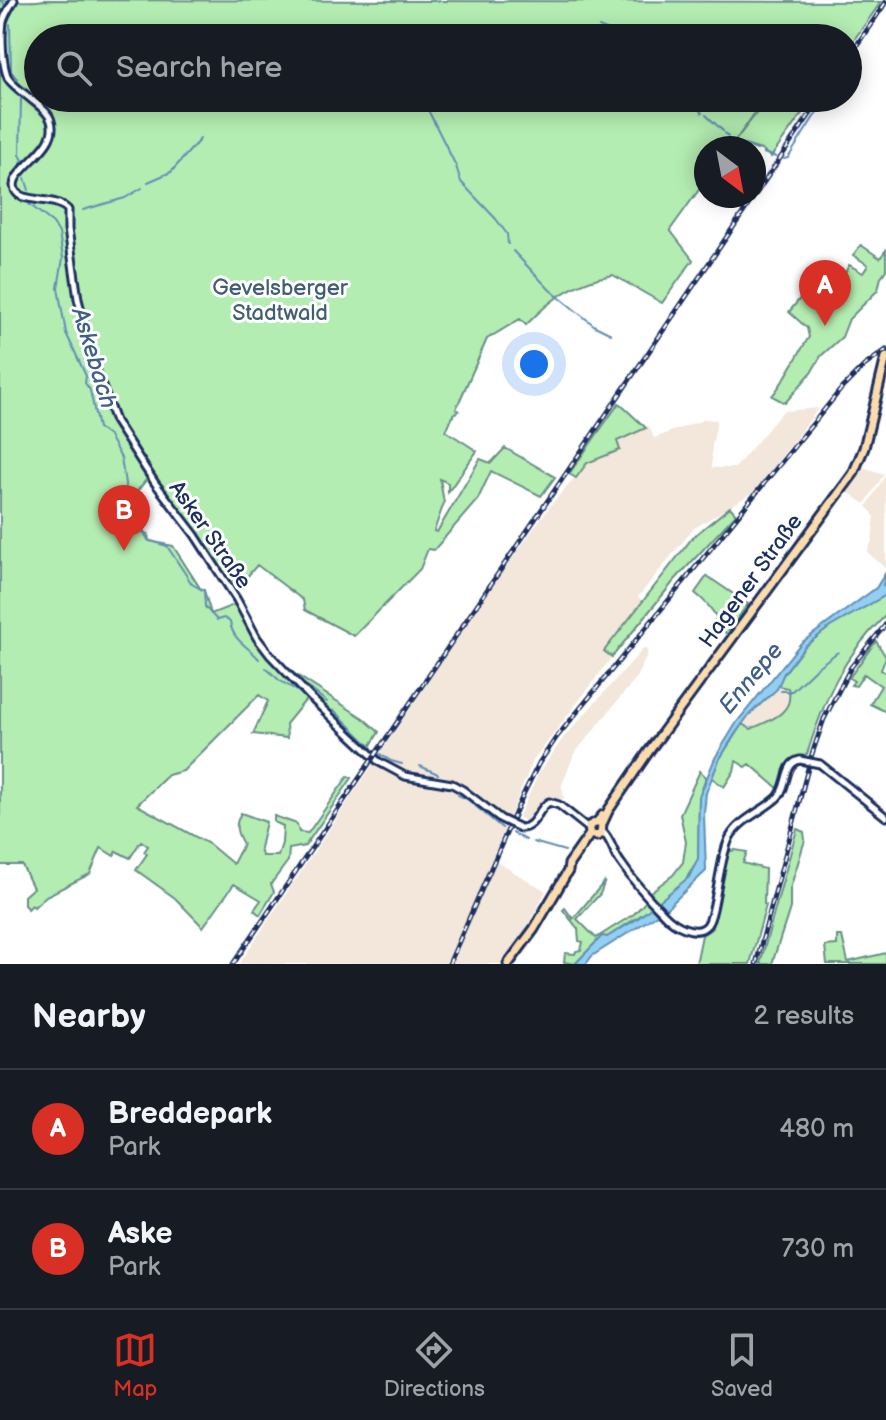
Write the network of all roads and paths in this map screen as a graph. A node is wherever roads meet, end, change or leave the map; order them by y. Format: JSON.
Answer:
{"nodes":[{"id":1,"x":14,"y":0,"type":"edge"},
{"id":2,"x":24,"y":92,"type":"edge"},
{"id":3,"x":46,"y":112,"type":"edge"},
{"id":4,"x":886,"y":357,"type":"edge"},
{"id":5,"x":886,"y":817,"type":"edge"},
{"id":6,"x":596,"y":829,"type":"junction"},
{"id":7,"x":508,"y":964,"type":"edge"}],
"edges":[{"from":1,"to":2,"type":"street","name":"Asker Straße","bridge":true},
{"from":3,"to":6,"type":"street","name":"Asker Straße","bridge":true},
{"from":4,"to":6,"type":"main road","name":"Hagener Straße"},
{"from":5,"to":6,"type":"street","bridge":true},
{"from":6,"to":7,"type":"main road","name":"Hagener Straße"}]}
